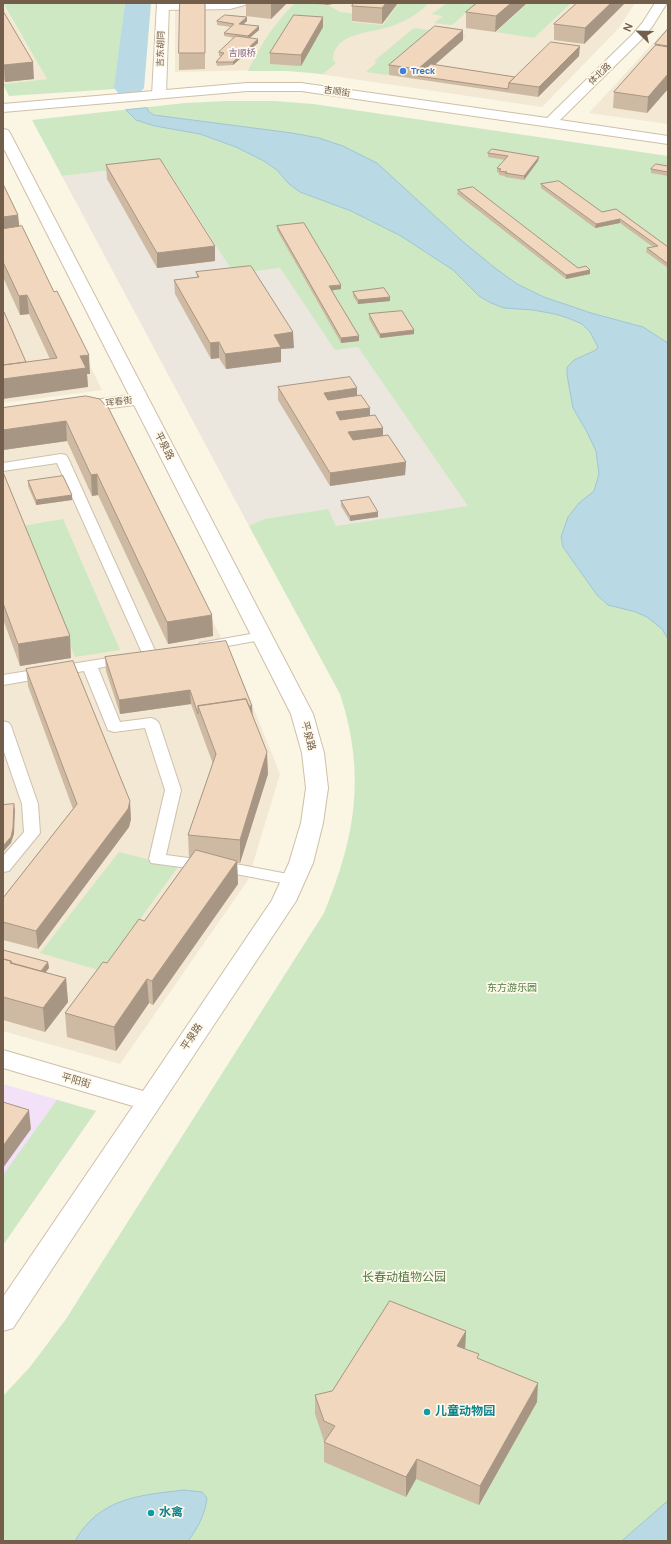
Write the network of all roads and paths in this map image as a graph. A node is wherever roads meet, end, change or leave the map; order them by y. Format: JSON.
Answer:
{"nodes":[{"id":1,"x":242,"y":3,"type":"edge"},
{"id":2,"x":661,"y":3,"type":"edge"},
{"id":3,"x":162,"y":5,"type":"edge"},
{"id":4,"x":159,"y":95,"type":"junction"},
{"id":5,"x":3,"y":108,"type":"edge"},
{"id":6,"x":550,"y":123,"type":"junction"},
{"id":7,"x":3,"y":133,"type":"edge"},
{"id":8,"x":668,"y":140,"type":"edge"},
{"id":9,"x":140,"y":399,"type":"junction"},
{"id":10,"x":56,"y":410,"type":"edge"},
{"id":11,"x":3,"y":467,"type":"edge"},
{"id":12,"x":262,"y":636,"type":"junction"},
{"id":13,"x":188,"y":649,"type":"edge"},
{"id":14,"x":165,"y":652,"type":"edge"},
{"id":15,"x":150,"y":655,"type":"junction"},
{"id":16,"x":88,"y":665,"type":"junction"},
{"id":17,"x":3,"y":680,"type":"edge"},
{"id":18,"x":3,"y":726,"type":"edge"},
{"id":19,"x":3,"y":867,"type":"edge"},
{"id":20,"x":293,"y":880,"type":"junction"},
{"id":21,"x":3,"y":1059,"type":"edge"},
{"id":22,"x":149,"y":1102,"type":"junction"},
{"id":23,"x":3,"y":1320,"type":"edge"}],
"edges":[{"from":1,"to":3,"type":"lane"},
{"from":2,"to":6,"type":"street","name":"体北路"},
{"from":3,"to":4,"type":"street","name":"吉东胡同"},
{"from":4,"to":5,"type":"street","name":"吉顺街"},
{"from":4,"to":6,"type":"street","name":"吉顺街"},
{"from":6,"to":8,"type":"street","name":"吉顺街"},
{"from":7,"to":9,"type":"street","name":"平泉路"},
{"from":9,"to":10,"type":"street","name":"珲春街"},
{"from":9,"to":12,"type":"street","name":"平泉路"},
{"from":11,"to":15,"type":"lane"},
{"from":12,"to":13,"type":"lane"},
{"from":12,"to":20,"type":"street","name":"平泉路"},
{"from":14,"to":15,"type":"lane"},
{"from":15,"to":16,"type":"lane"},
{"from":16,"to":17,"type":"lane"},
{"from":16,"to":20,"type":"lane"},
{"from":18,"to":19,"type":"lane"},
{"from":20,"to":22,"type":"street","name":"平泉路"},
{"from":21,"to":22,"type":"street","name":"平阳街"},
{"from":22,"to":23,"type":"street","name":"平泉路"}]}
